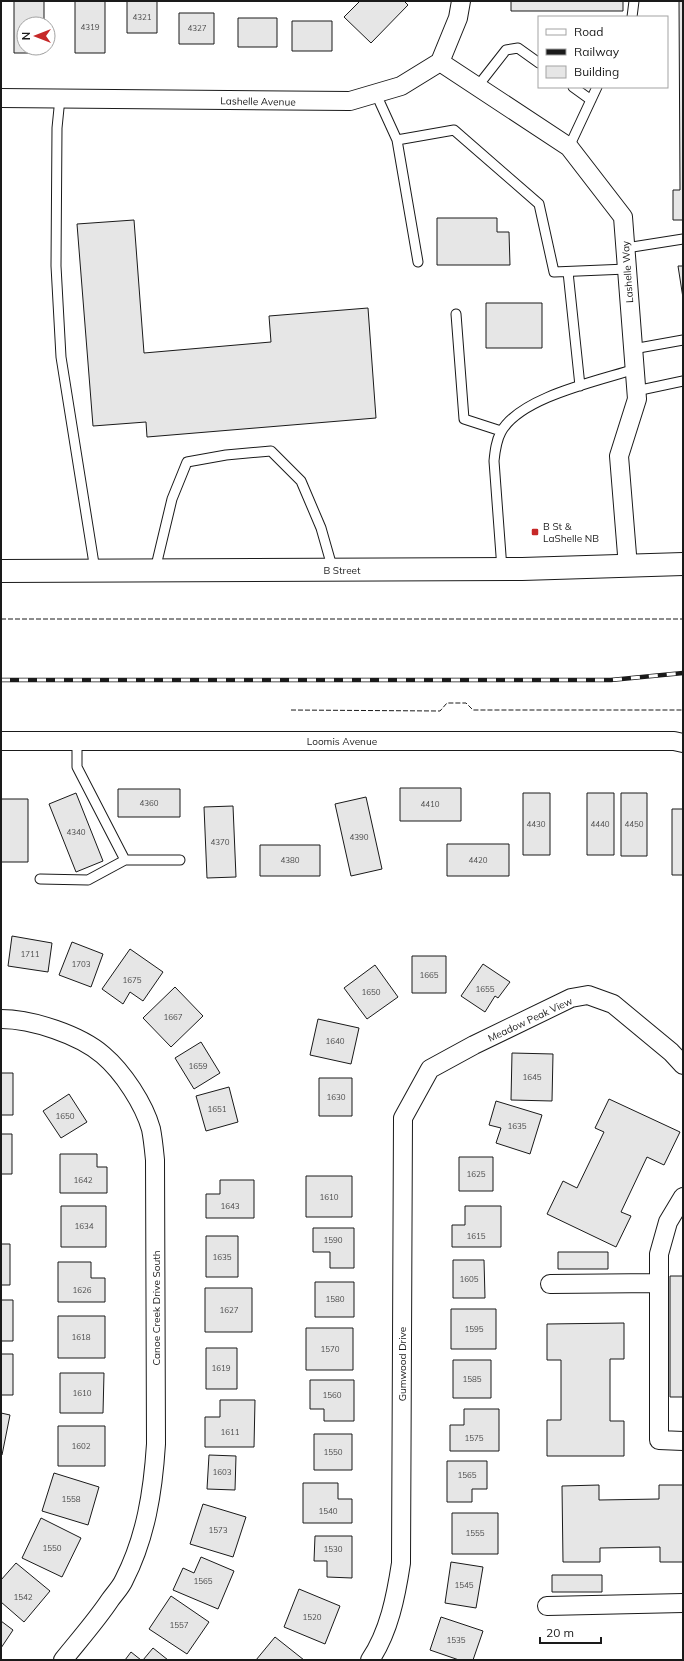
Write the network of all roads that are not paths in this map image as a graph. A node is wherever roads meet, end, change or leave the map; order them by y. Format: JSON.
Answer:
{"nodes":[{"id":1,"x":461,"y":1,"type":"edge"},
{"id":2,"x":634,"y":1,"type":"edge"},
{"id":3,"x":632,"y":16,"type":"edge"},
{"id":4,"x":440,"y":62,"type":"junction"},
{"id":5,"x":538,"y":62,"type":"edge"},
{"id":6,"x":477,"y":87,"type":"junction"},
{"id":7,"x":574,"y":88,"type":"edge"},
{"id":8,"x":597,"y":88,"type":"edge"},
{"id":9,"x":376,"y":94,"type":"junction"},
{"id":10,"x":1,"y":98,"type":"edge"},
{"id":11,"x":60,"y":98,"type":"junction"},
{"id":12,"x":591,"y":100,"type":"junction"},
{"id":13,"x":397,"y":140,"type":"junction"},
{"id":14,"x":569,"y":147,"type":"junction"},
{"id":15,"x":683,"y":239,"type":"edge"},
{"id":16,"x":626,"y":248,"type":"junction"},
{"id":17,"x":418,"y":262,"type":"dead end"},
{"id":18,"x":627,"y":269,"type":"junction"},
{"id":19,"x":568,"y":272,"type":"junction"},
{"id":20,"x":456,"y":314,"type":"dead end"},
{"id":21,"x":683,"y":340,"type":"edge"},
{"id":22,"x":633,"y":349,"type":"junction"},
{"id":23,"x":635,"y":369,"type":"junction"},
{"id":24,"x":683,"y":381,"type":"edge"},
{"id":25,"x":580,"y":386,"type":"junction"},
{"id":26,"x":636,"y":391,"type":"junction"},
{"id":27,"x":501,"y":431,"type":"junction"},
{"id":28,"x":683,"y":564,"type":"edge"},
{"id":29,"x":628,"y":567,"type":"junction"},
{"id":30,"x":502,"y":569,"type":"junction"},
{"id":31,"x":95,"y":570,"type":"junction"},
{"id":32,"x":155,"y":570,"type":"junction"},
{"id":33,"x":333,"y":570,"type":"junction"},
{"id":34,"x":1,"y":571,"type":"edge"},
{"id":35,"x":1,"y":741,"type":"edge"},
{"id":36,"x":77,"y":741,"type":"junction"},
{"id":37,"x":683,"y":743,"type":"edge"},
{"id":38,"x":125,"y":860,"type":"junction"},
{"id":39,"x":180,"y":860,"type":"dead end"},
{"id":40,"x":40,"y":879,"type":"dead end"},
{"id":41,"x":1,"y":1019,"type":"edge"},
{"id":42,"x":683,"y":1065,"type":"edge"},
{"id":43,"x":430,"y":1069,"type":"joint"},
{"id":44,"x":683,"y":1197,"type":"edge"},
{"id":45,"x":658,"y":1283,"type":"junction"},
{"id":46,"x":550,"y":1284,"type":"dead end"},
{"id":47,"x":683,"y":1441,"type":"edge"},
{"id":48,"x":683,"y":1603,"type":"edge"},
{"id":49,"x":547,"y":1606,"type":"dead end"},
{"id":50,"x":63,"y":1660,"type":"edge"},
{"id":51,"x":370,"y":1660,"type":"edge"}],
"edges":[{"from":1,"to":4,"type":"street"},
{"from":2,"to":3,"type":"lane"},
{"from":4,"to":6,"type":"street","name":"Lashelle Way"},
{"from":4,"to":9,"type":"street","name":"Lashelle Avenue"},
{"from":5,"to":6,"type":"lane"},
{"from":6,"to":14,"type":"street","name":"Lashelle Way"},
{"from":7,"to":12,"type":"lane"},
{"from":8,"to":12,"type":"lane"},
{"from":9,"to":11,"type":"street","name":"Lashelle Avenue"},
{"from":9,"to":13,"type":"lane"},
{"from":10,"to":11,"type":"street","name":"Lashelle Avenue"},
{"from":11,"to":31,"type":"lane"},
{"from":12,"to":14,"type":"lane"},
{"from":13,"to":17,"type":"lane"},
{"from":13,"to":19,"type":"lane"},
{"from":14,"to":16,"type":"street","name":"Lashelle Way"},
{"from":15,"to":16,"type":"lane"},
{"from":16,"to":18,"type":"street","name":"Lashelle Way"},
{"from":18,"to":19,"type":"lane"},
{"from":18,"to":22,"type":"street","name":"Lashelle Way"},
{"from":19,"to":25,"type":"lane"},
{"from":20,"to":27,"type":"lane"},
{"from":21,"to":22,"type":"lane"},
{"from":22,"to":23,"type":"street","name":"Lashelle Way"},
{"from":23,"to":25,"type":"lane"},
{"from":23,"to":26,"type":"street","name":"Lashelle Way"},
{"from":24,"to":26,"type":"lane"},
{"from":25,"to":27,"type":"lane"},
{"from":26,"to":29,"type":"street","name":"Lashelle Way"},
{"from":27,"to":30,"type":"lane"},
{"from":28,"to":29,"type":"main road","name":"B Street"},
{"from":29,"to":30,"type":"main road","name":"B Street"},
{"from":30,"to":33,"type":"main road","name":"B Street"},
{"from":31,"to":32,"type":"main road","name":"B Street"},
{"from":31,"to":34,"type":"main road","name":"B Street"},
{"from":32,"to":33,"type":"main road","name":"B Street"},
{"from":32,"to":33,"type":"lane"},
{"from":35,"to":36,"type":"street","name":"Loomis Avenue"},
{"from":36,"to":37,"type":"street","name":"Loomis Avenue"},
{"from":36,"to":38,"type":"lane"},
{"from":38,"to":39,"type":"lane"},
{"from":38,"to":40,"type":"lane"},
{"from":41,"to":50,"type":"street","name":"Canoe Creek Drive South"},
{"from":42,"to":43,"type":"street","name":"Meadow Peak View"},
{"from":43,"to":51,"type":"street","name":"Gumwood Drive"},
{"from":44,"to":45,"type":"street"},
{"from":45,"to":46,"type":"street"},
{"from":45,"to":47,"type":"street"},
{"from":48,"to":49,"type":"street"}]}
